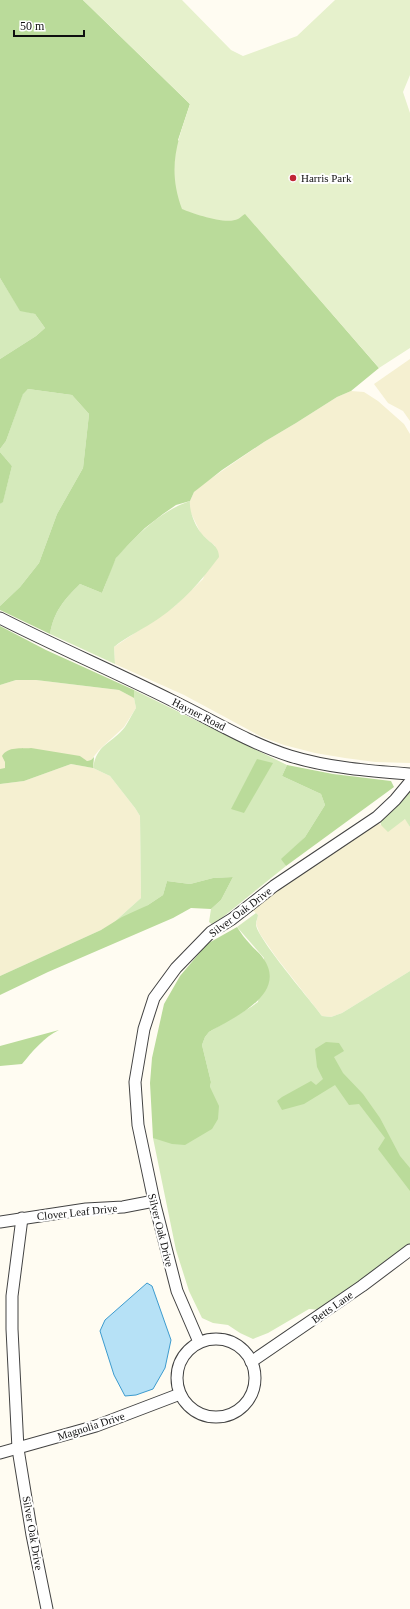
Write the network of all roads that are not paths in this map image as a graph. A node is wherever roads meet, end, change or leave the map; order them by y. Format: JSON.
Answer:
{"nodes":[{"id":1,"x":0,"y":618,"type":"edge"},
{"id":2,"x":410,"y":774,"type":"edge"},
{"id":3,"x":410,"y":782,"type":"edge"},
{"id":4,"x":154,"y":1201,"type":"junction"},
{"id":5,"x":22,"y":1218,"type":"junction"},
{"id":6,"x":0,"y":1222,"type":"edge"},
{"id":7,"x":410,"y":1250,"type":"edge"},
{"id":8,"x":199,"y":1342,"type":"junction"},
{"id":9,"x":251,"y":1362,"type":"junction"},
{"id":10,"x":180,"y":1394,"type":"junction"},
{"id":11,"x":18,"y":1449,"type":"junction"},
{"id":12,"x":0,"y":1453,"type":"edge"},
{"id":13,"x":47,"y":1609,"type":"edge"}],
"edges":[{"from":1,"to":2,"type":"street","name":"Hayner Road"},
{"from":3,"to":4,"type":"street","name":"Silver Oak Drive"},
{"from":4,"to":5,"type":"street","name":"Clover Leaf Drive"},
{"from":4,"to":8,"type":"street","name":"Silver Oak Drive"},
{"from":5,"to":6,"type":"street","name":"Clover Leaf Drive"},
{"from":5,"to":11,"type":"street","name":"Silver Oak Drive"},
{"from":7,"to":9,"type":"street","name":"Betts Lane"},
{"from":8,"to":9,"type":"street"},
{"from":8,"to":10,"type":"street"},
{"from":9,"to":10,"type":"street"},
{"from":10,"to":11,"type":"street","name":"Magnolia Drive"},
{"from":11,"to":12,"type":"street","name":"Magnolia Drive"},
{"from":11,"to":13,"type":"street","name":"Silver Oak Drive"}]}
